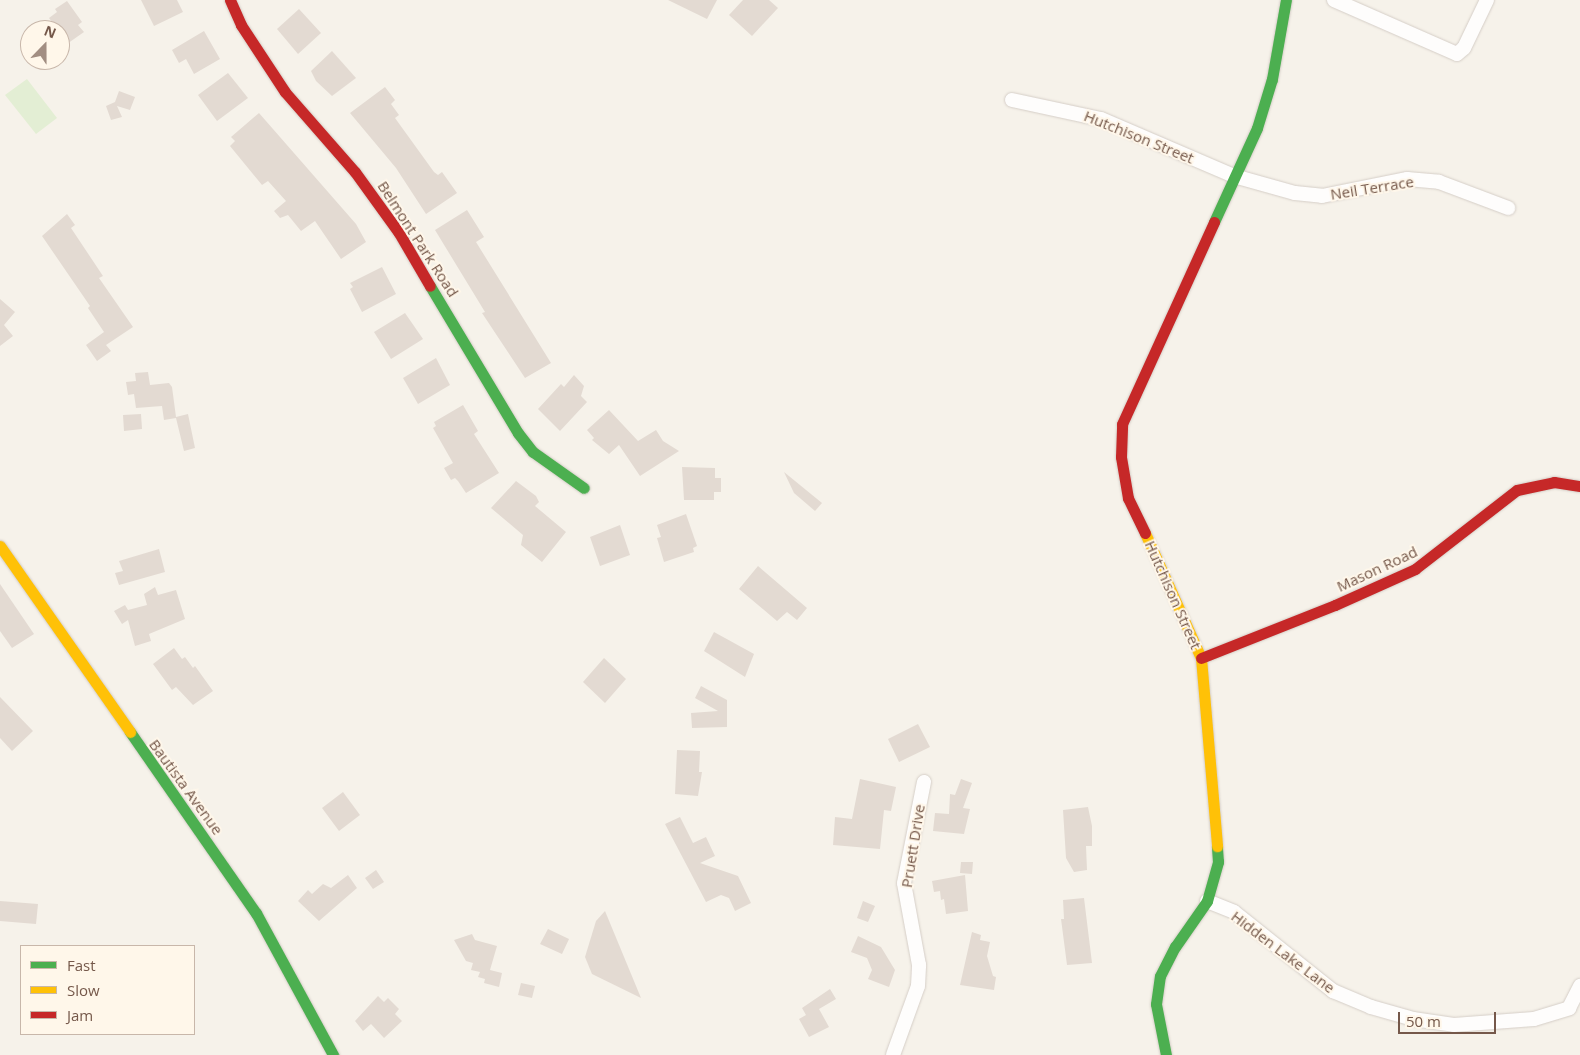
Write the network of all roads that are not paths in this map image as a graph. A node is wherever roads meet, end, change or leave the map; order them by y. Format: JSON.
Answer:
{"nodes":[{"id":1,"x":230,"y":0,"type":"edge"},
{"id":2,"x":1286,"y":0,"type":"edge"},
{"id":3,"x":1334,"y":0,"type":"edge"},
{"id":4,"x":1487,"y":0,"type":"edge"},
{"id":5,"x":1012,"y":100,"type":"dead end"},
{"id":6,"x":1234,"y":176,"type":"junction"},
{"id":7,"x":1508,"y":208,"type":"dead end"},
{"id":8,"x":1580,"y":486,"type":"edge"},
{"id":9,"x":584,"y":488,"type":"dead end"},
{"id":10,"x":0,"y":546,"type":"edge"},
{"id":11,"x":1200,"y":658,"type":"junction"},
{"id":12,"x":924,"y":782,"type":"dead end"},
{"id":13,"x":1207,"y":901,"type":"junction"},
{"id":14,"x":1580,"y":986,"type":"edge"},
{"id":15,"x":333,"y":1055,"type":"edge"},
{"id":16,"x":893,"y":1055,"type":"edge"},
{"id":17,"x":1166,"y":1055,"type":"edge"}],
"edges":[{"from":1,"to":9,"type":"street","name":"Belmont Park Road"},
{"from":2,"to":6,"type":"street","name":"Hutchison Street"},
{"from":3,"to":4,"type":"street"},
{"from":5,"to":6,"type":"street","name":"Hutchison Street"},
{"from":6,"to":7,"type":"street","name":"Neil Terrace"},
{"from":6,"to":11,"type":"street","name":"Hutchison Street"},
{"from":8,"to":11,"type":"street","name":"Mason Road"},
{"from":10,"to":15,"type":"street","name":"Bautista Avenue"},
{"from":11,"to":13,"type":"street","name":"Hutchison Street"},
{"from":12,"to":16,"type":"street","name":"Pruett Drive"},
{"from":13,"to":14,"type":"street","name":"Hidden Lake Lane"},
{"from":13,"to":17,"type":"street","name":"Hutchison Street"}]}
